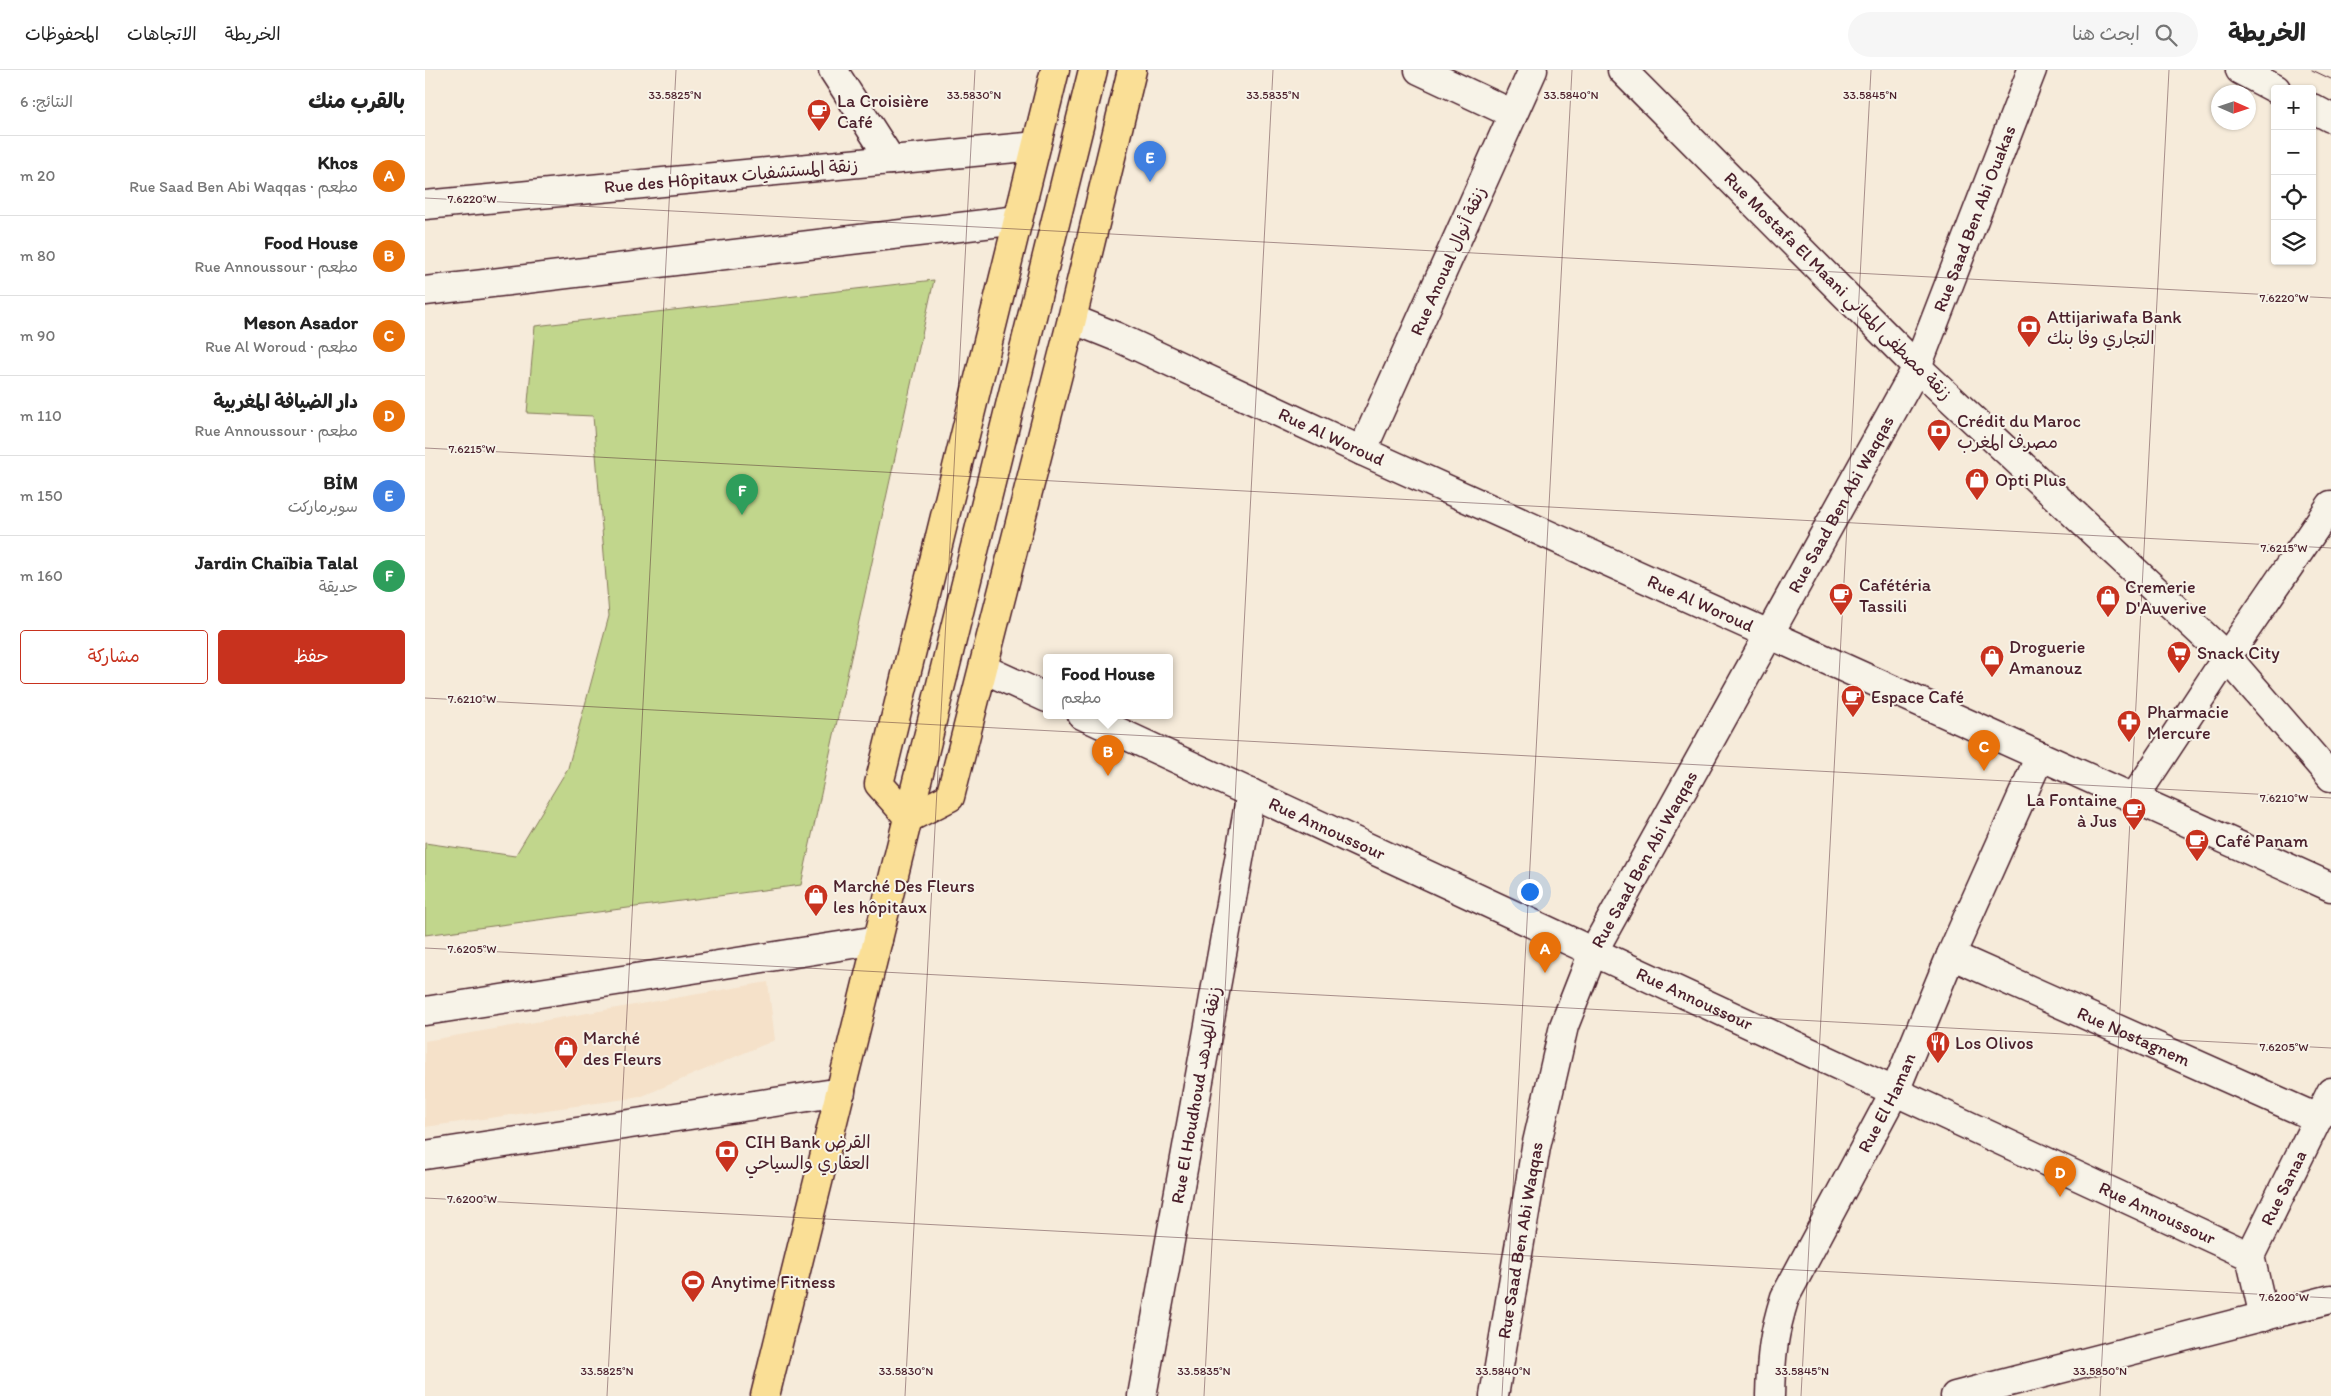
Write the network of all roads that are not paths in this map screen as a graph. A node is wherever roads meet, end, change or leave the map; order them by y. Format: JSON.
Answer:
{"nodes":[{"id":1,"x":833,"y":70,"type":"edge"},
{"id":2,"x":1055,"y":70,"type":"edge"},
{"id":3,"x":1093,"y":70,"type":"edge"},
{"id":4,"x":1131,"y":70,"type":"edge"},
{"id":5,"x":1419,"y":70,"type":"edge"},
{"id":6,"x":1533,"y":70,"type":"edge"},
{"id":7,"x":1622,"y":70,"type":"edge"},
{"id":8,"x":2033,"y":70,"type":"edge"},
{"id":9,"x":2240,"y":70,"type":"edge"},
{"id":10,"x":2271,"y":86,"type":"edge"},
{"id":11,"x":2316,"y":110,"type":"edge"},
{"id":12,"x":1513,"y":114,"type":"junction"},
{"id":13,"x":2331,"y":118,"type":"edge"},
{"id":14,"x":1036,"y":146,"type":"junction"},
{"id":15,"x":891,"y":160,"type":"junction"},
{"id":16,"x":425,"y":205,"type":"edge"},
{"id":17,"x":1018,"y":220,"type":"junction"},
{"id":18,"x":425,"y":291,"type":"edge"},
{"id":19,"x":1071,"y":319,"type":"junction"},
{"id":20,"x":1917,"y":367,"type":"junction"},
{"id":21,"x":1362,"y":451,"type":"junction"},
{"id":22,"x":2331,"y":505,"type":"edge"},
{"id":23,"x":1770,"y":634,"type":"junction"},
{"id":24,"x":2227,"y":657,"type":"junction"},
{"id":25,"x":984,"y":669,"type":"junction"},
{"id":26,"x":1043,"y":696,"type":"edge"},
{"id":27,"x":1092,"y":719,"type":"edge"},
{"id":28,"x":2040,"y":756,"type":"junction"},
{"id":29,"x":2331,"y":777,"type":"edge"},
{"id":30,"x":1251,"y":793,"type":"junction"},
{"id":31,"x":2134,"y":798,"type":"junction"},
{"id":32,"x":909,"y":818,"type":"junction"},
{"id":33,"x":2331,"y":887,"type":"edge"},
{"id":34,"x":878,"y":940,"type":"junction"},
{"id":35,"x":1593,"y":952,"type":"junction"},
{"id":36,"x":1951,"y":955,"type":"junction"},
{"id":37,"x":425,"y":1011,"type":"edge"},
{"id":38,"x":1895,"y":1091,"type":"junction"},
{"id":39,"x":841,"y":1092,"type":"junction"},
{"id":40,"x":2331,"y":1092,"type":"edge"},
{"id":41,"x":2317,"y":1118,"type":"junction"},
{"id":42,"x":425,"y":1155,"type":"edge"},
{"id":43,"x":2250,"y":1256,"type":"junction"},
{"id":44,"x":2331,"y":1299,"type":"edge"},
{"id":45,"x":2264,"y":1317,"type":"junction"},
{"id":46,"x":765,"y":1396,"type":"edge"},
{"id":47,"x":1142,"y":1396,"type":"edge"},
{"id":48,"x":1494,"y":1396,"type":"edge"},
{"id":49,"x":1770,"y":1396,"type":"edge"},
{"id":50,"x":1955,"y":1396,"type":"edge"}],
"edges":[{"from":1,"to":15,"type":"street"},
{"from":2,"to":14,"type":"main road"},
{"from":3,"to":32,"type":"main road"},
{"from":4,"to":19,"type":"main road"},
{"from":5,"to":12,"type":"street"},
{"from":6,"to":12,"type":"street","name":"Rue Anoual زنقة أنوال"},
{"from":7,"to":20,"type":"street","name":"Rue Mostafa El Maani زنقة مصطفى المعاني"},
{"from":8,"to":20,"type":"street","name":"Rue Saad Ben Abi Ouakas"},
{"from":9,"to":10,"type":"street"},
{"from":11,"to":13,"type":"street"},
{"from":12,"to":21,"type":"street","name":"Rue Anoual زنقة أنوال"},
{"from":14,"to":15,"type":"street","name":"Rue des Hôpitaux زنقة المستشفيات"},
{"from":14,"to":17,"type":"main road"},
{"from":15,"to":16,"type":"street","name":"Rue des Hôpitaux زنقة المستشفيات"},
{"from":17,"to":18,"type":"street"},
{"from":17,"to":32,"type":"main road"},
{"from":19,"to":21,"type":"street","name":"Rue Al Woroud"},
{"from":19,"to":25,"type":"main road"},
{"from":20,"to":23,"type":"street","name":"Rue Saad Ben Abi Waqqas"},
{"from":20,"to":24,"type":"street","name":"Rue Mostafa El Maani زنقة مصطفى المعاني"},
{"from":21,"to":23,"type":"street","name":"Rue Al Woroud"},
{"from":22,"to":24,"type":"street"},
{"from":23,"to":28,"type":"street","name":"Rue Al Woroud"},
{"from":23,"to":35,"type":"street","name":"Rue Saad Ben Abi Waqqas"},
{"from":24,"to":29,"type":"street","name":"Rue Mostafa El Maani زنقة مصطفى المعاني"},
{"from":24,"to":31,"type":"street"},
{"from":25,"to":26,"type":"street"},
{"from":25,"to":32,"type":"main road"},
{"from":27,"to":30,"type":"street","name":"Rue Annoussour"},
{"from":28,"to":31,"type":"street","name":"Rue Al Woroud"},
{"from":28,"to":36,"type":"street","name":"Rue El Haman"},
{"from":30,"to":35,"type":"street","name":"Rue Annoussour"},
{"from":30,"to":47,"type":"street","name":"Rue El Houdhoud زنقة الهدهد"},
{"from":31,"to":33,"type":"street","name":"Rue Al Woroud"},
{"from":32,"to":34,"type":"main road"},
{"from":34,"to":37,"type":"street"},
{"from":34,"to":39,"type":"main road"},
{"from":35,"to":38,"type":"street","name":"Rue Annoussour"},
{"from":35,"to":48,"type":"street","name":"Rue Saad Ben Abi Waqqas"},
{"from":36,"to":38,"type":"street","name":"Rue El Haman"},
{"from":36,"to":41,"type":"street","name":"Rue Nostagnem"},
{"from":38,"to":43,"type":"street","name":"Rue Annoussour"},
{"from":38,"to":49,"type":"street","name":"Rue El Haman"},
{"from":39,"to":42,"type":"street"},
{"from":39,"to":46,"type":"main road"},
{"from":40,"to":41,"type":"street","name":"Rue Sanaa"},
{"from":41,"to":43,"type":"street","name":"Rue Sanaa"},
{"from":43,"to":45,"type":"street"},
{"from":44,"to":45,"type":"street"},
{"from":45,"to":50,"type":"street"}]}
